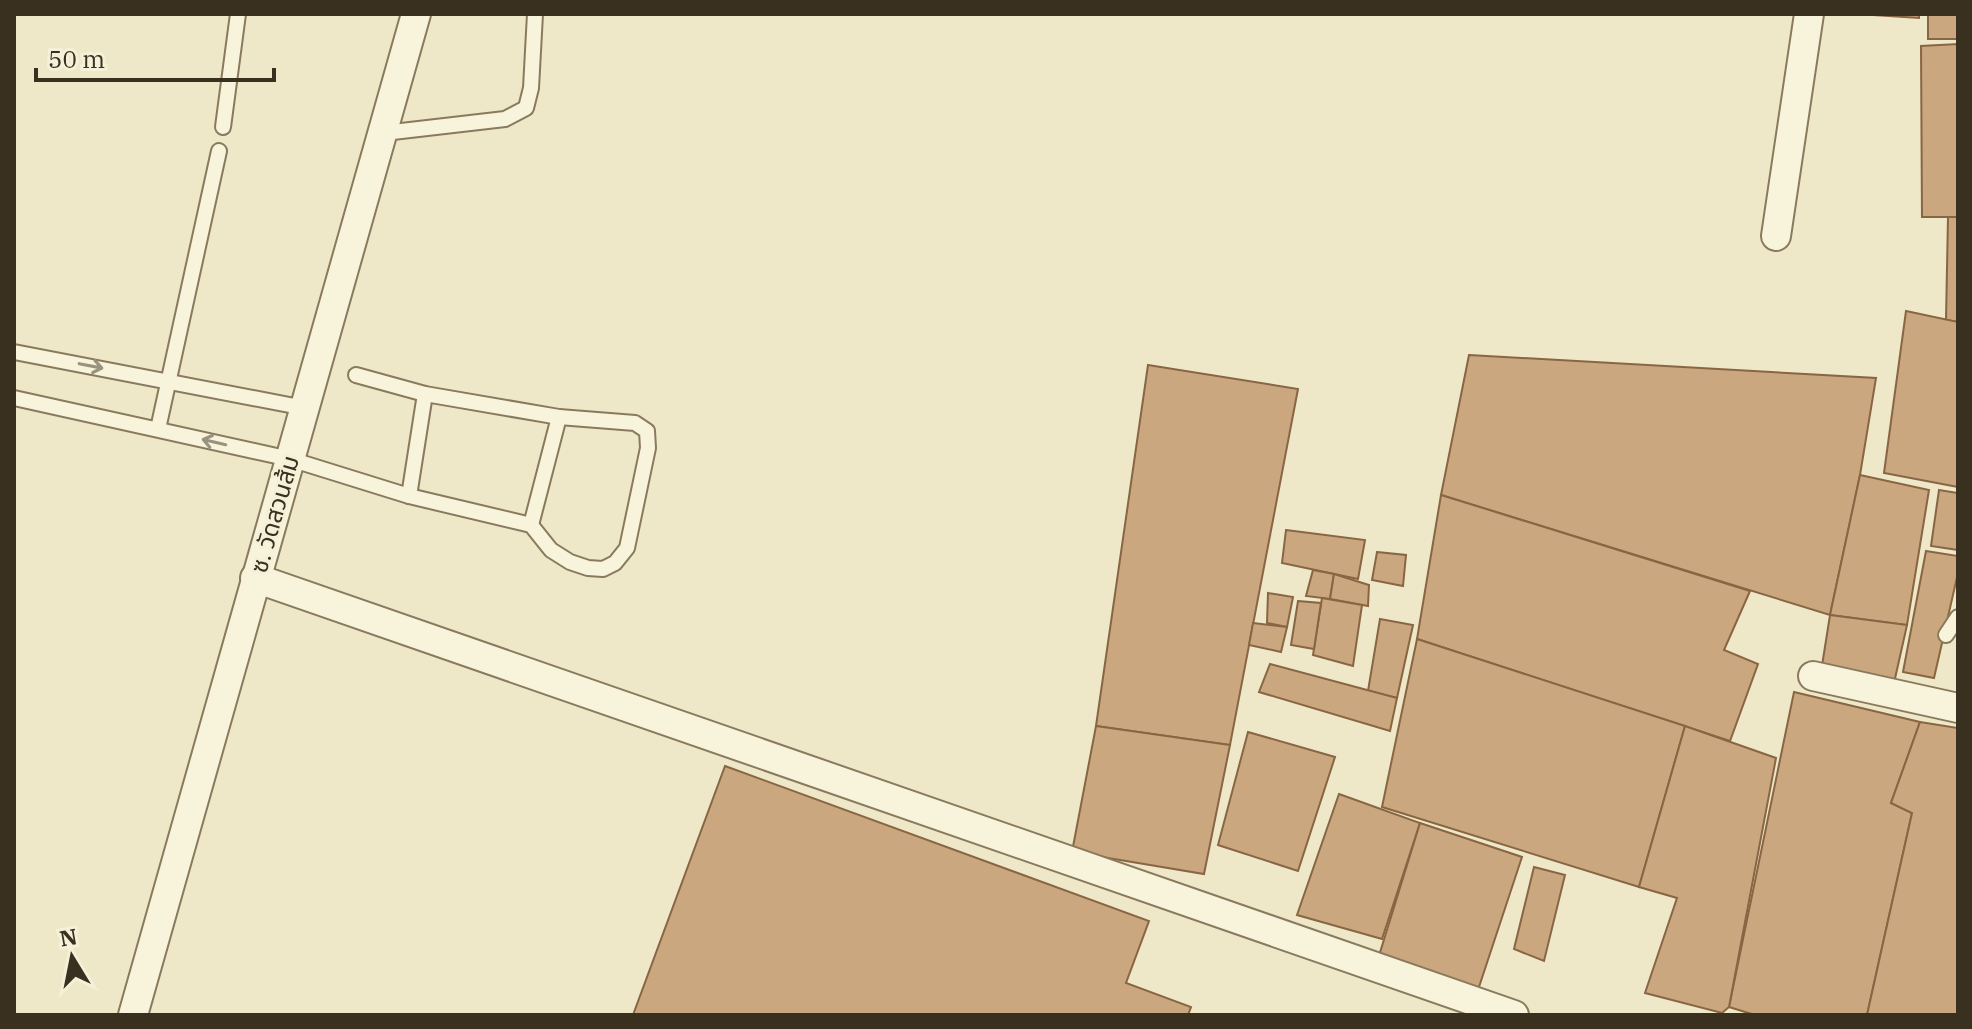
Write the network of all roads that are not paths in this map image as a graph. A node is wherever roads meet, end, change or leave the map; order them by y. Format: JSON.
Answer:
{"nodes":[{"id":1,"x":238,"y":14,"type":"edge"},
{"id":2,"x":416,"y":14,"type":"edge"},
{"id":3,"x":535,"y":14,"type":"edge"},
{"id":4,"x":1809,"y":14,"type":"edge"},
{"id":5,"x":223,"y":127,"type":"dead end"},
{"id":6,"x":384,"y":133,"type":"junction"},
{"id":7,"x":219,"y":151,"type":"dead end"},
{"id":8,"x":1776,"y":236,"type":"dead end"},
{"id":9,"x":14,"y":352,"type":"edge"},
{"id":10,"x":356,"y":375,"type":"dead end"},
{"id":11,"x":170,"y":381,"type":"junction"},
{"id":12,"x":425,"y":394,"type":"junction"},
{"id":13,"x":14,"y":398,"type":"edge"},
{"id":14,"x":305,"y":408,"type":"junction"},
{"id":15,"x":559,"y":417,"type":"junction"},
{"id":16,"x":158,"y":429,"type":"junction"},
{"id":17,"x":290,"y":459,"type":"junction"},
{"id":18,"x":409,"y":496,"type":"junction"},
{"id":19,"x":531,"y":525,"type":"junction"},
{"id":20,"x":255,"y":578,"type":"junction"},
{"id":21,"x":1958,"y":617,"type":"edge"},
{"id":22,"x":1946,"y":635,"type":"dead end"},
{"id":23,"x":1813,"y":676,"type":"dead end"},
{"id":24,"x":1958,"y":708,"type":"edge"},
{"id":25,"x":133,"y":1015,"type":"edge"},
{"id":26,"x":1514,"y":1015,"type":"edge"}],
"edges":[{"from":1,"to":5,"type":"lane"},
{"from":2,"to":6,"type":"street","name":"ซ. วัดสวนส้ม"},
{"from":3,"to":6,"type":"lane"},
{"from":4,"to":8,"type":"street"},
{"from":6,"to":14,"type":"street","name":"ซ. วัดสวนส้ม"},
{"from":7,"to":11,"type":"lane"},
{"from":9,"to":11,"type":"lane","one_way":true},
{"from":10,"to":12,"type":"lane"},
{"from":11,"to":14,"type":"lane"},
{"from":11,"to":16,"type":"lane"},
{"from":12,"to":15,"type":"lane"},
{"from":12,"to":18,"type":"lane"},
{"from":13,"to":16,"type":"lane"},
{"from":14,"to":17,"type":"street","name":"ซ. วัดสวนส้ม"},
{"from":15,"to":19,"type":"lane"},
{"from":15,"to":19,"type":"lane"},
{"from":17,"to":16,"type":"lane","one_way":true},
{"from":17,"to":18,"type":"lane"},
{"from":17,"to":20,"type":"street","name":"ซ. วัดสวนส้ม"},
{"from":18,"to":19,"type":"lane"},
{"from":20,"to":25,"type":"street","name":"ซ. วัดสวนส้ม"},
{"from":20,"to":26,"type":"street"},
{"from":21,"to":22,"type":"lane"},
{"from":23,"to":24,"type":"street"}]}
